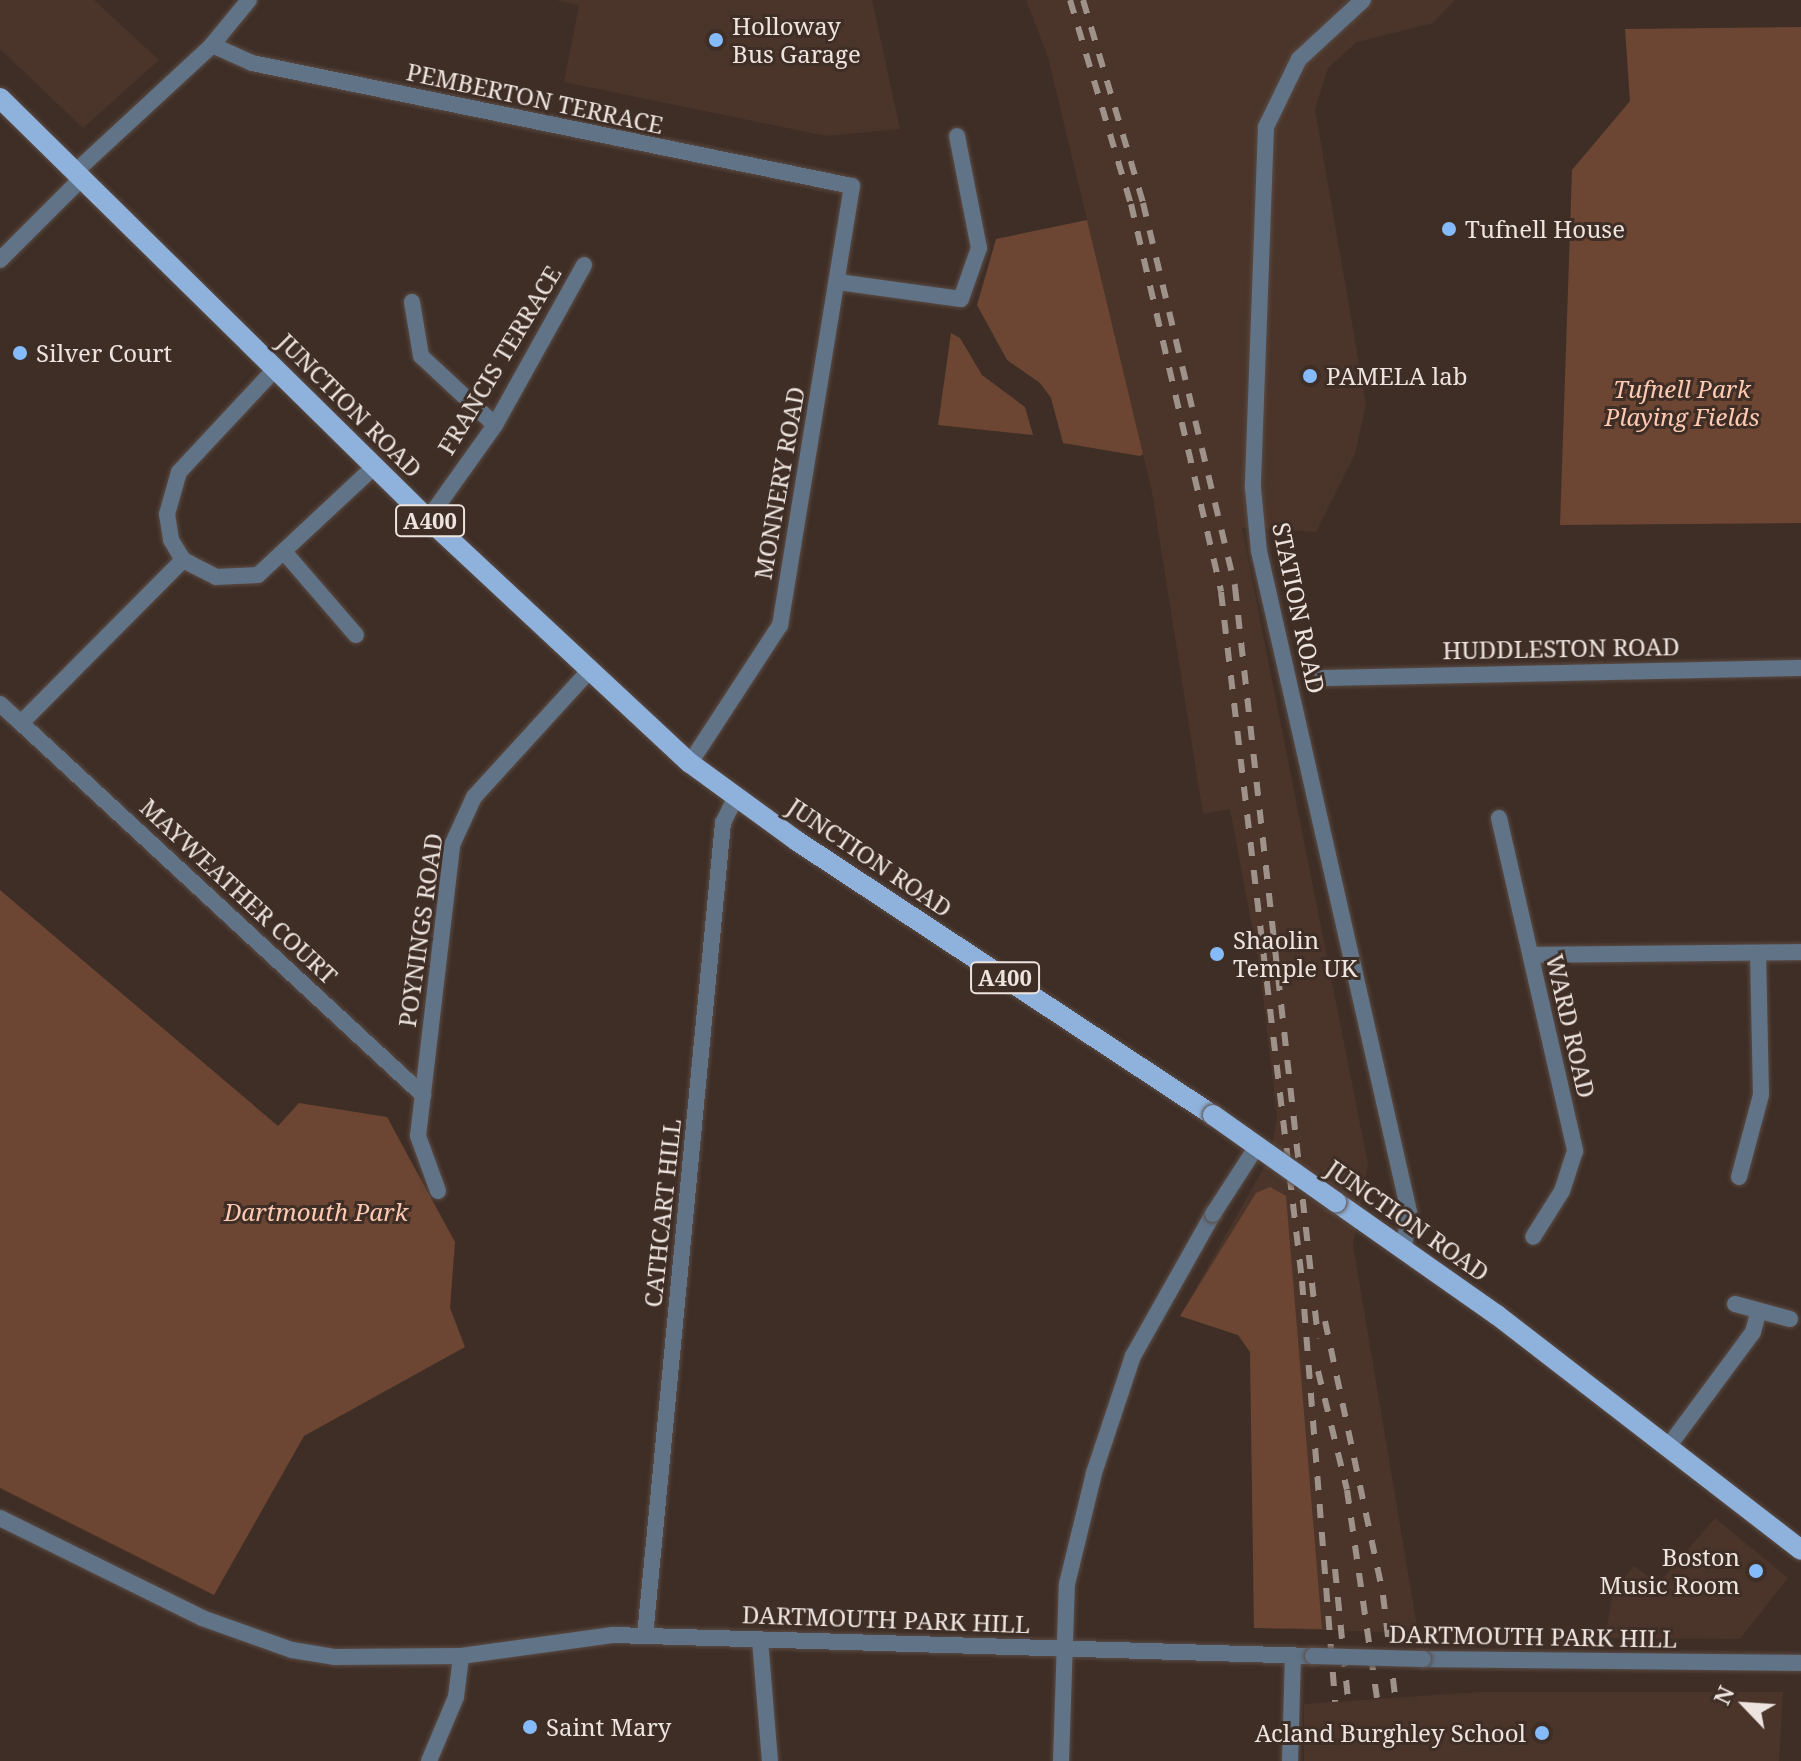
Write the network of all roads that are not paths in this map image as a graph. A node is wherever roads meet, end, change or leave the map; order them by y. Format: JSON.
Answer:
{"nodes":[{"id":1,"x":249,"y":0,"type":"edge"},
{"id":2,"x":1363,"y":0,"type":"edge"},
{"id":3,"x":212,"y":45,"type":"junction"},
{"id":4,"x":0,"y":98,"type":"edge"},
{"id":5,"x":957,"y":136,"type":"dead end"},
{"id":6,"x":78,"y":176,"type":"junction"},
{"id":7,"x":852,"y":186,"type":"joint"},
{"id":8,"x":0,"y":260,"type":"edge"},
{"id":9,"x":584,"y":265,"type":"dead end"},
{"id":10,"x":838,"y":282,"type":"junction"},
{"id":11,"x":412,"y":302,"type":"dead end"},
{"id":12,"x":276,"y":368,"type":"junction"},
{"id":13,"x":495,"y":425,"type":"junction"},
{"id":14,"x":375,"y":466,"type":"junction"},
{"id":15,"x":428,"y":519,"type":"junction"},
{"id":16,"x":286,"y":554,"type":"junction"},
{"id":17,"x":183,"y":560,"type":"junction"},
{"id":18,"x":356,"y":635,"type":"dead end"},
{"id":19,"x":1801,"y":668,"type":"edge"},
{"id":20,"x":589,"y":671,"type":"junction"},
{"id":21,"x":1322,"y":678,"type":"dead end"},
{"id":22,"x":0,"y":704,"type":"edge"},
{"id":23,"x":21,"y":723,"type":"junction"},
{"id":24,"x":690,"y":763,"type":"junction"},
{"id":25,"x":735,"y":798,"type":"junction"},
{"id":26,"x":1499,"y":818,"type":"dead end"},
{"id":27,"x":1801,"y":952,"type":"edge"},
{"id":28,"x":1758,"y":953,"type":"junction"},
{"id":29,"x":1531,"y":955,"type":"junction"},
{"id":30,"x":423,"y":1095,"type":"junction"},
{"id":31,"x":1257,"y":1146,"type":"junction"},
{"id":32,"x":1739,"y":1177,"type":"dead end"},
{"id":33,"x":438,"y":1191,"type":"dead end"},
{"id":34,"x":1533,"y":1237,"type":"dead end"},
{"id":35,"x":1404,"y":1249,"type":"junction"},
{"id":36,"x":1735,"y":1304,"type":"dead end"},
{"id":37,"x":1758,"y":1313,"type":"junction"},
{"id":38,"x":1790,"y":1319,"type":"dead end"},
{"id":39,"x":1668,"y":1447,"type":"junction"},
{"id":40,"x":0,"y":1518,"type":"edge"},
{"id":41,"x":1801,"y":1550,"type":"edge"},
{"id":42,"x":645,"y":1636,"type":"junction"},
{"id":43,"x":760,"y":1640,"type":"junction"},
{"id":44,"x":1062,"y":1648,"type":"junction"},
{"id":45,"x":1293,"y":1655,"type":"junction"},
{"id":46,"x":461,"y":1656,"type":"junction"},
{"id":47,"x":1801,"y":1663,"type":"edge"},
{"id":48,"x":429,"y":1761,"type":"edge"},
{"id":49,"x":770,"y":1761,"type":"edge"},
{"id":50,"x":1061,"y":1761,"type":"edge"},
{"id":51,"x":1290,"y":1761,"type":"edge"}],
"edges":[{"from":1,"to":3,"type":"street"},
{"from":2,"to":35,"type":"street","name":"STATION ROAD"},
{"from":3,"to":6,"type":"street"},
{"from":3,"to":7,"type":"street","name":"PEMBERTON TERRACE"},
{"from":4,"to":6,"type":"main road","name":"JUNCTION ROAD","number":"A400"},
{"from":5,"to":10,"type":"street"},
{"from":6,"to":8,"type":"street"},
{"from":6,"to":12,"type":"main road","name":"JUNCTION ROAD","number":"A400"},
{"from":7,"to":10,"type":"street","name":"MONNERY ROAD"},
{"from":9,"to":13,"type":"street","name":"FRANCIS TERRACE"},
{"from":10,"to":24,"type":"street","name":"MONNERY ROAD"},
{"from":11,"to":13,"type":"street"},
{"from":12,"to":14,"type":"main road","name":"JUNCTION ROAD","number":"A400"},
{"from":12,"to":17,"type":"street"},
{"from":13,"to":15,"type":"street","name":"FRANCIS TERRACE"},
{"from":14,"to":15,"type":"main road","name":"JUNCTION ROAD","number":"A400"},
{"from":14,"to":16,"type":"street"},
{"from":15,"to":20,"type":"main road","name":"JUNCTION ROAD","number":"A400"},
{"from":16,"to":17,"type":"street"},
{"from":16,"to":18,"type":"street"},
{"from":17,"to":23,"type":"street"},
{"from":19,"to":21,"type":"street","name":"HUDDLESTON ROAD"},
{"from":20,"to":24,"type":"main road","name":"JUNCTION ROAD","number":"A400"},
{"from":20,"to":30,"type":"street","name":"POYNINGS ROAD"},
{"from":22,"to":23,"type":"street","name":"MAYWEATHER COURT"},
{"from":23,"to":30,"type":"street","name":"MAYWEATHER COURT"},
{"from":24,"to":25,"type":"main road","name":"JUNCTION ROAD","number":"A400"},
{"from":25,"to":31,"type":"main road","name":"JUNCTION ROAD","number":"A400","bridge":true},
{"from":25,"to":42,"type":"street","name":"CATHCART HILL"},
{"from":26,"to":29,"type":"street","name":"WARD ROAD"},
{"from":27,"to":28,"type":"street"},
{"from":28,"to":29,"type":"street"},
{"from":28,"to":32,"type":"street"},
{"from":29,"to":34,"type":"street","name":"WARD ROAD"},
{"from":30,"to":33,"type":"street","name":"POYNINGS ROAD"},
{"from":31,"to":35,"type":"main road","name":"JUNCTION ROAD","number":"A400","bridge":true},
{"from":31,"to":44,"type":"street","bridge":true},
{"from":35,"to":39,"type":"main road","name":"JUNCTION ROAD","number":"A400"},
{"from":36,"to":37,"type":"street"},
{"from":37,"to":38,"type":"street"},
{"from":37,"to":39,"type":"street"},
{"from":39,"to":41,"type":"main road","name":"JUNCTION ROAD","number":"A400"},
{"from":40,"to":46,"type":"street","name":"DARTMOUTH PARK HILL"},
{"from":42,"to":43,"type":"street","name":"DARTMOUTH PARK HILL"},
{"from":42,"to":46,"type":"street","name":"DARTMOUTH PARK HILL"},
{"from":43,"to":44,"type":"street","name":"DARTMOUTH PARK HILL"},
{"from":43,"to":49,"type":"street"},
{"from":44,"to":45,"type":"street","name":"DARTMOUTH PARK HILL"},
{"from":44,"to":50,"type":"street"},
{"from":45,"to":47,"type":"street","name":"DARTMOUTH PARK HILL","bridge":true},
{"from":45,"to":51,"type":"street"},
{"from":46,"to":48,"type":"street"}]}
